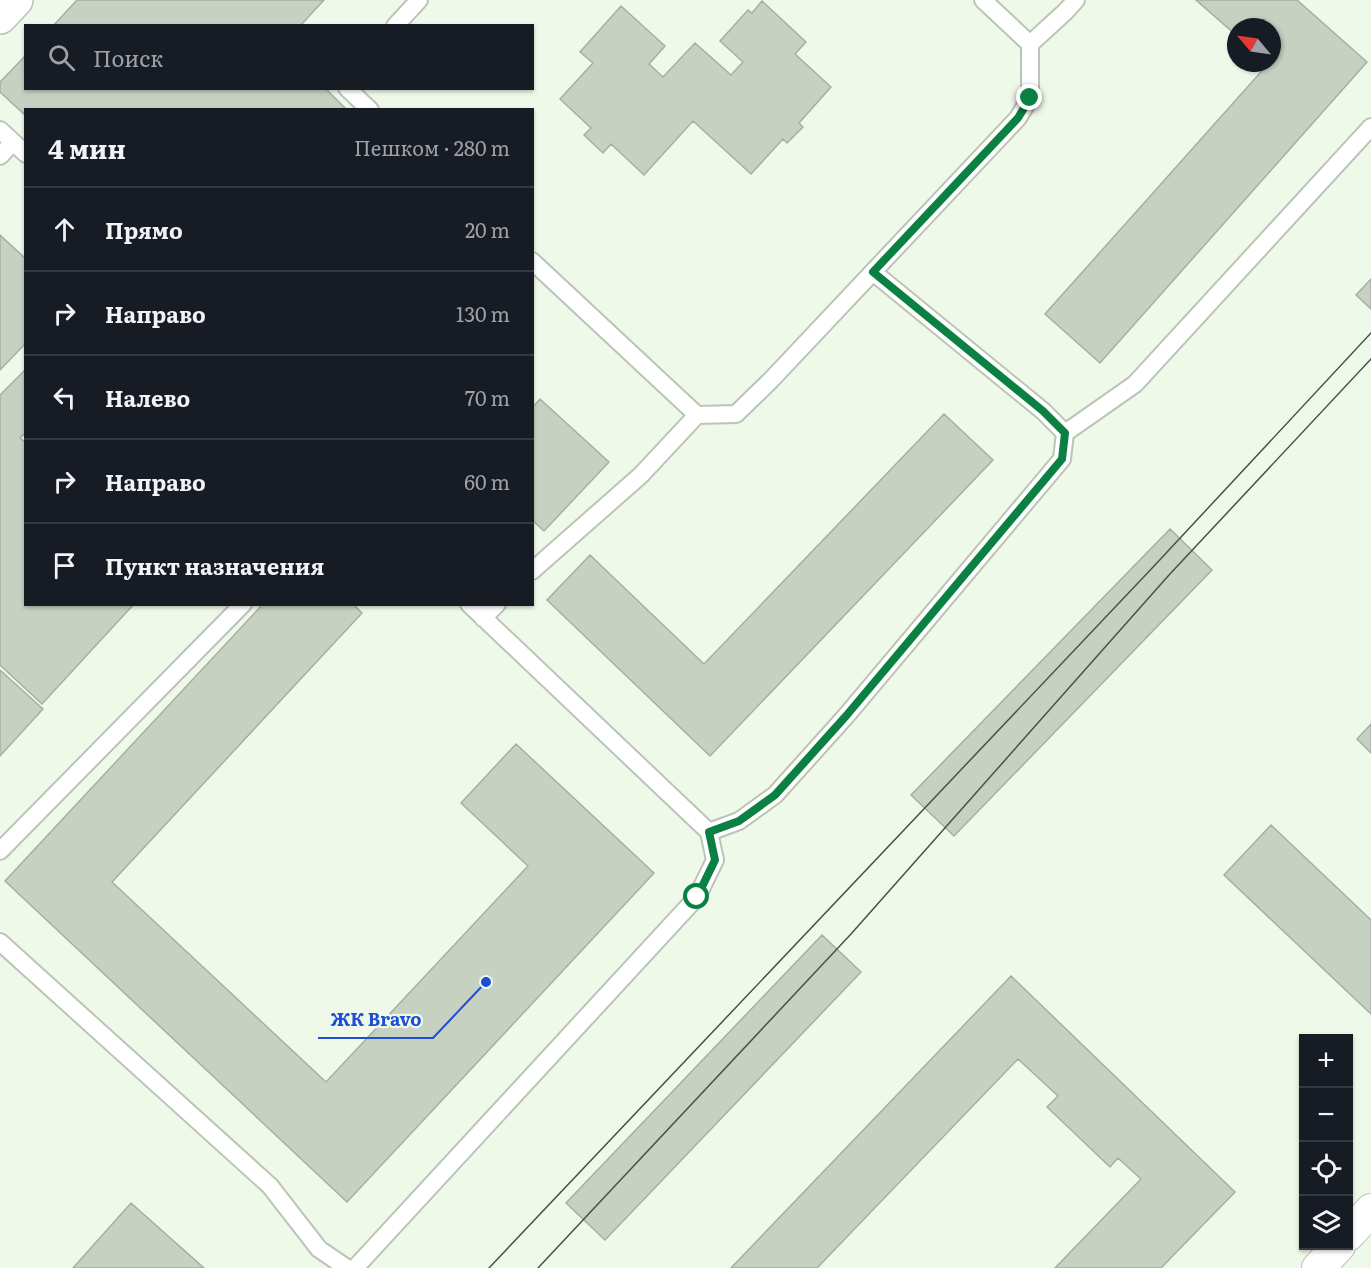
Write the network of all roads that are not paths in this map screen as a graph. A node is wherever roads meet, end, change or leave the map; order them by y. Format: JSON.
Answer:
{"nodes":[{"id":1,"x":16,"y":0,"type":"edge"},
{"id":2,"x":419,"y":0,"type":"edge"},
{"id":3,"x":983,"y":0,"type":"edge"},
{"id":4,"x":1076,"y":0,"type":"edge"},
{"id":5,"x":0,"y":17,"type":"edge"},
{"id":6,"x":397,"y":24,"type":"edge"},
{"id":7,"x":1030,"y":44,"type":"junction"},
{"id":8,"x":349,"y":90,"type":"edge"},
{"id":9,"x":367,"y":108,"type":"edge"},
{"id":10,"x":1371,"y":127,"type":"edge"},
{"id":11,"x":0,"y":130,"type":"edge"},
{"id":12,"x":19,"y":148,"type":"edge"},
{"id":13,"x":0,"y":156,"type":"edge"},
{"id":14,"x":534,"y":263,"type":"edge"},
{"id":15,"x":873,"y":272,"type":"junction"},
{"id":16,"x":697,"y":415,"type":"junction"},
{"id":17,"x":1065,"y":433,"type":"junction"},
{"id":18,"x":534,"y":570,"type":"edge"},
{"id":19,"x":241,"y":606,"type":"edge"},
{"id":20,"x":471,"y":606,"type":"edge"},
{"id":21,"x":495,"y":606,"type":"edge"},
{"id":22,"x":483,"y":618,"type":"junction"},
{"id":23,"x":709,"y":832,"type":"junction"},
{"id":24,"x":0,"y":851,"type":"edge"},
{"id":25,"x":0,"y":942,"type":"edge"},
{"id":26,"x":1371,"y":1210,"type":"edge"},
{"id":27,"x":1353,"y":1230,"type":"edge"},
{"id":28,"x":1334,"y":1250,"type":"edge"},
{"id":29,"x":347,"y":1268,"type":"edge"},
{"id":30,"x":355,"y":1268,"type":"edge"},
{"id":31,"x":1318,"y":1268,"type":"edge"}],
"edges":[{"from":1,"to":5,"type":"main road"},
{"from":2,"to":6,"type":"lane"},
{"from":3,"to":7,"type":"lane"},
{"from":4,"to":7,"type":"lane"},
{"from":7,"to":15,"type":"lane"},
{"from":8,"to":9,"type":"lane"},
{"from":10,"to":17,"type":"lane"},
{"from":11,"to":12,"type":"lane"},
{"from":12,"to":13,"type":"lane"},
{"from":14,"to":16,"type":"lane"},
{"from":15,"to":16,"type":"lane"},
{"from":15,"to":17,"type":"lane"},
{"from":16,"to":18,"type":"lane"},
{"from":17,"to":23,"type":"lane"},
{"from":19,"to":24,"type":"lane"},
{"from":20,"to":22,"type":"lane"},
{"from":21,"to":22,"type":"lane"},
{"from":22,"to":23,"type":"lane"},
{"from":23,"to":30,"type":"lane"},
{"from":25,"to":29,"type":"lane"},
{"from":26,"to":27,"type":"street"},
{"from":28,"to":31,"type":"street"}]}
